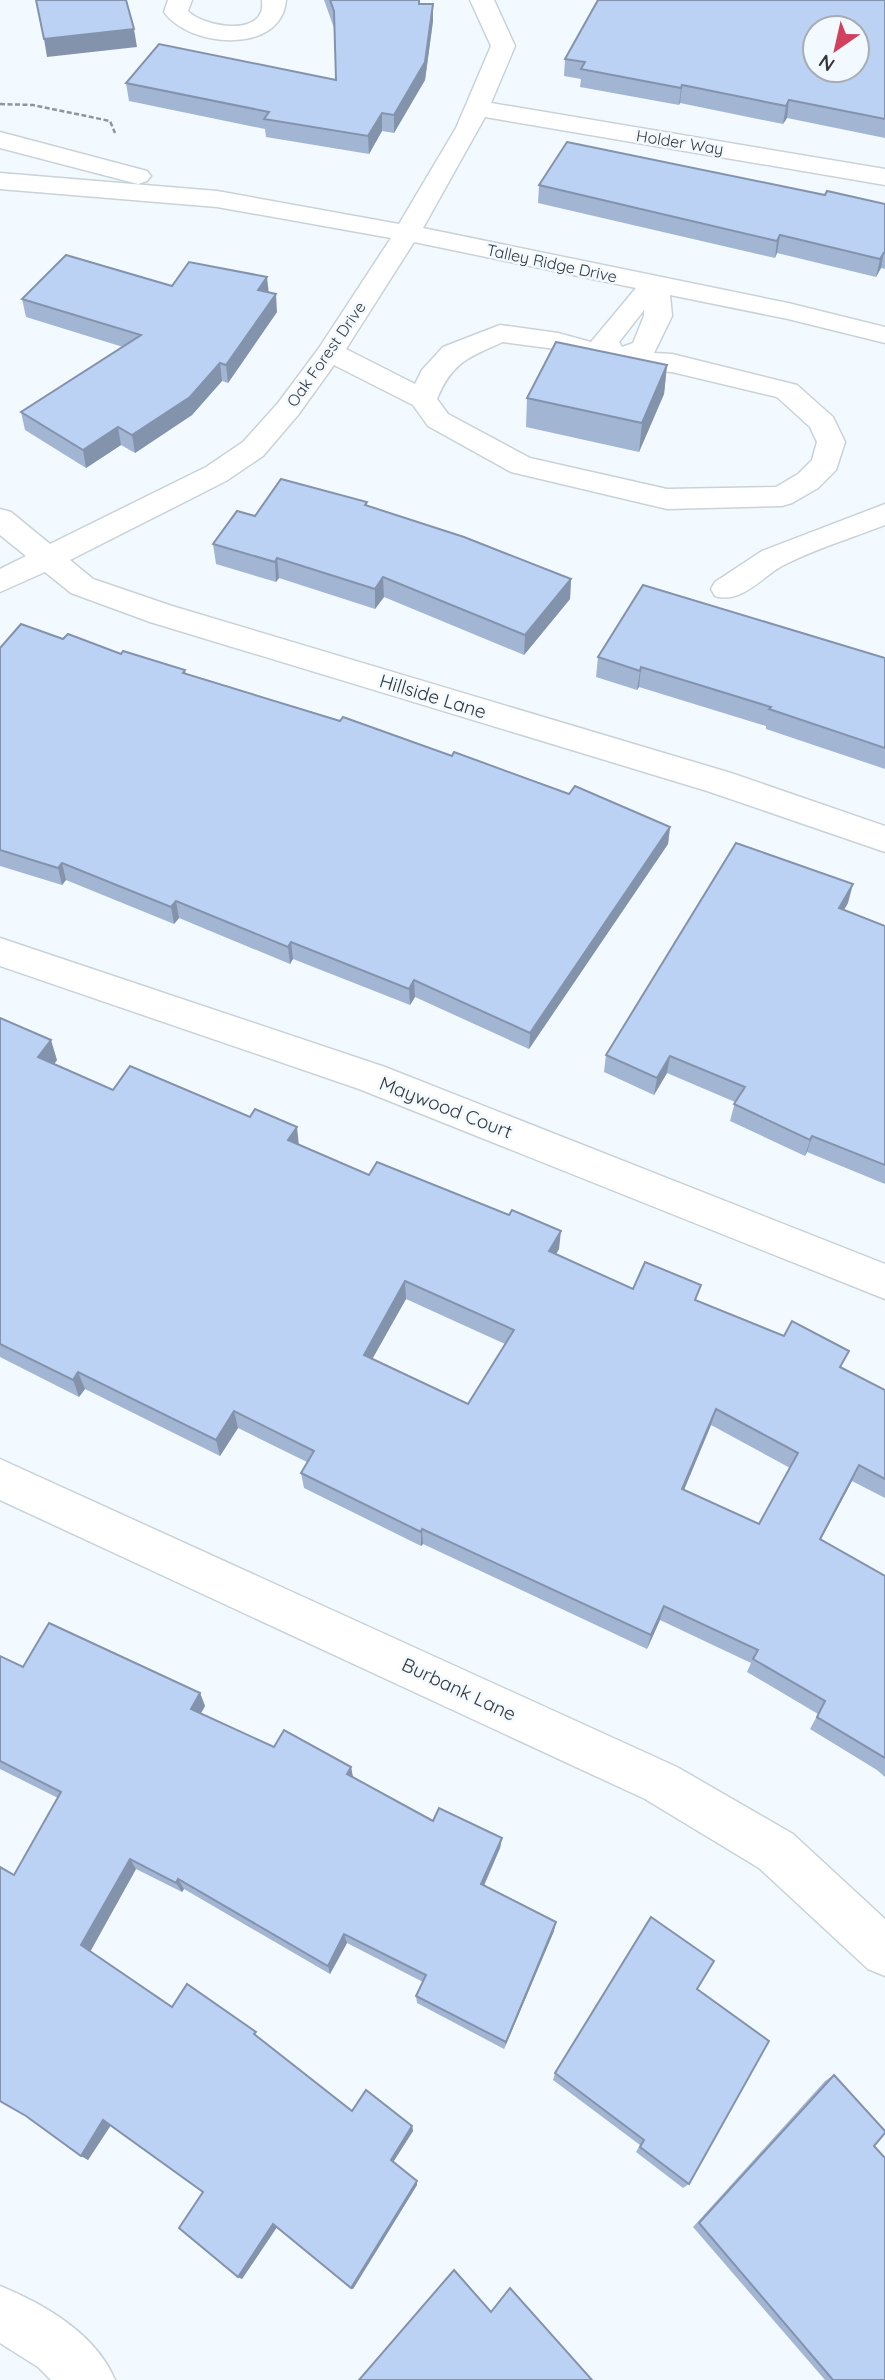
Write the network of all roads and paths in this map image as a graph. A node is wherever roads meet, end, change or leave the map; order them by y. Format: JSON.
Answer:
{"nodes":[{"id":1,"x":180,"y":0,"type":"edge"},
{"id":2,"x":274,"y":0,"type":"edge"},
{"id":3,"x":482,"y":0,"type":"edge"},
{"id":4,"x":476,"y":108,"type":"junction"},
{"id":5,"x":0,"y":140,"type":"edge"},
{"id":6,"x":885,"y":177,"type":"edge"},
{"id":7,"x":0,"y":181,"type":"edge"},
{"id":8,"x":217,"y":199,"type":"junction"},
{"id":9,"x":407,"y":233,"type":"junction"},
{"id":10,"x":655,"y":284,"type":"junction"},
{"id":11,"x":885,"y":335,"type":"edge"},
{"id":12,"x":330,"y":352,"type":"junction"},
{"id":13,"x":453,"y":353,"type":"junction"},
{"id":14,"x":617,"y":359,"type":"junction"},
{"id":15,"x":423,"y":399,"type":"junction"},
{"id":16,"x":885,"y":514,"type":"edge"},
{"id":17,"x":0,"y":519,"type":"edge"},
{"id":18,"x":48,"y":558,"type":"junction"},
{"id":19,"x":0,"y":582,"type":"edge"},
{"id":20,"x":726,"y":589,"type":"dead end"},
{"id":21,"x":885,"y":839,"type":"edge"},
{"id":22,"x":0,"y":952,"type":"edge"},
{"id":23,"x":885,"y":1282,"type":"edge"},
{"id":24,"x":0,"y":1479,"type":"edge"},
{"id":25,"x":885,"y":1952,"type":"edge"},
{"id":26,"x":0,"y":2312,"type":"edge"},
{"id":27,"x":88,"y":2380,"type":"edge"}],
"edges":[{"from":1,"to":2,"type":"street"},
{"from":3,"to":4,"type":"street","name":"Oak Forest Drive"},
{"from":4,"to":6,"type":"street","name":"Holder Way"},
{"from":4,"to":9,"type":"street","name":"Oak Forest Drive"},
{"from":5,"to":8,"type":"street","name":"Talley Ridge Drive"},
{"from":7,"to":8,"type":"street","name":"Talley Ridge Drive"},
{"from":8,"to":9,"type":"street","name":"Talley Ridge Drive"},
{"from":9,"to":10,"type":"street","name":"Talley Ridge Drive"},
{"from":9,"to":12,"type":"street","name":"Oak Forest Drive"},
{"from":10,"to":11,"type":"street","name":"Talley Ridge Drive"},
{"from":10,"to":14,"type":"street"},
{"from":12,"to":13,"type":"street"},
{"from":12,"to":15,"type":"street"},
{"from":12,"to":18,"type":"street","name":"Oak Forest Drive"},
{"from":13,"to":14,"type":"street"},
{"from":13,"to":15,"type":"street"},
{"from":14,"to":15,"type":"street"},
{"from":16,"to":20,"type":"street"},
{"from":17,"to":18,"type":"street","name":"Hillside Lane"},
{"from":18,"to":19,"type":"street","name":"Oak Forest Drive"},
{"from":18,"to":21,"type":"street","name":"Hillside Lane"},
{"from":22,"to":23,"type":"street","name":"Maywood Court"},
{"from":24,"to":25,"type":"street","name":"Burbank Lane"},
{"from":26,"to":27,"type":"street"}]}
